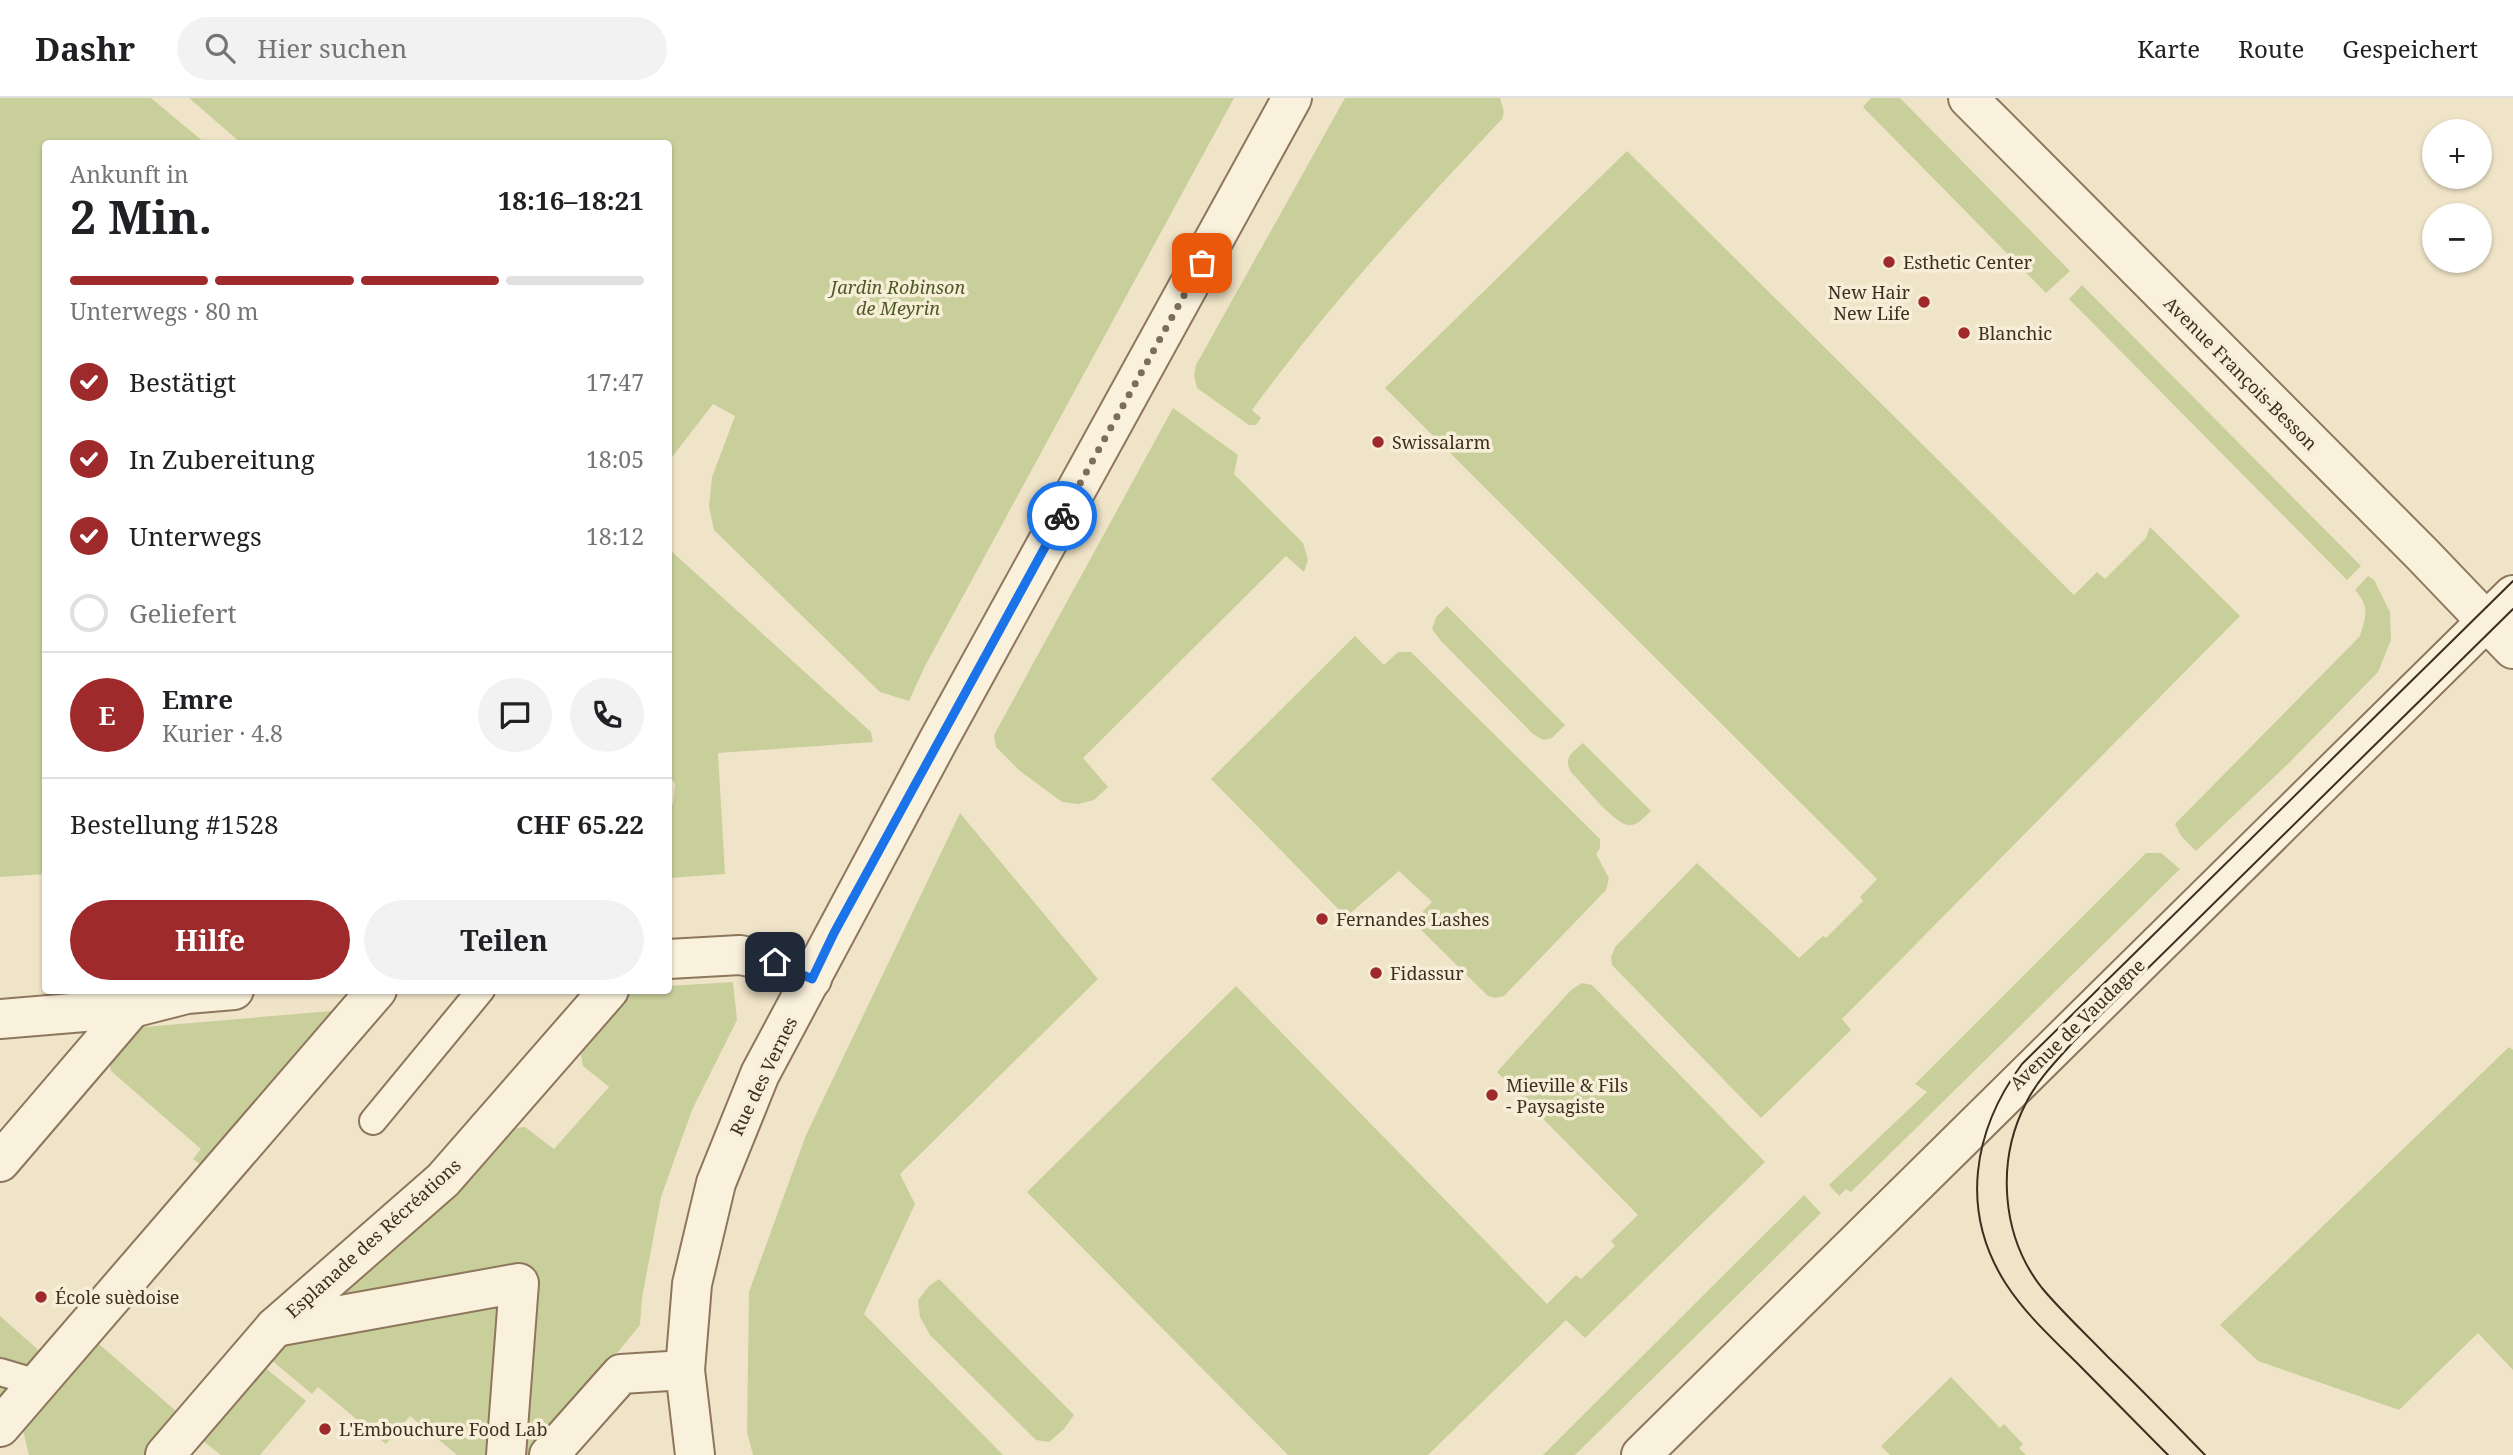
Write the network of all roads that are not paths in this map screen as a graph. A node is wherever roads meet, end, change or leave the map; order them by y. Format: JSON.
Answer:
{"nodes":[{"id":1,"x":1968,"y":98,"type":"edge"},
{"id":2,"x":1290,"y":99,"type":"edge"},
{"id":3,"x":2513,"y":595,"type":"edge"},
{"id":4,"x":2486,"y":622,"type":"junction"},
{"id":5,"x":2513,"y":649,"type":"edge"},
{"id":6,"x":672,"y":959,"type":"edge"},
{"id":7,"x":812,"y":979,"type":"junction"},
{"id":8,"x":187,"y":994,"type":"edge"},
{"id":9,"x":374,"y":994,"type":"edge"},
{"id":10,"x":478,"y":994,"type":"edge"},
{"id":11,"x":606,"y":994,"type":"edge"},
{"id":12,"x":132,"y":1008,"type":"junction"},
{"id":13,"x":0,"y":1019,"type":"edge"},
{"id":14,"x":373,"y":1121,"type":"dead end"},
{"id":15,"x":0,"y":1162,"type":"edge"},
{"id":16,"x":275,"y":1327,"type":"junction"},
{"id":17,"x":685,"y":1370,"type":"junction"},
{"id":18,"x":0,"y":1371,"type":"edge"},
{"id":19,"x":37,"y":1383,"type":"junction"},
{"id":20,"x":0,"y":1427,"type":"edge"},
{"id":21,"x":165,"y":1455,"type":"edge"},
{"id":22,"x":506,"y":1455,"type":"edge"},
{"id":23,"x":549,"y":1455,"type":"edge"},
{"id":24,"x":695,"y":1455,"type":"edge"},
{"id":25,"x":1642,"y":1455,"type":"edge"}],
"edges":[{"from":1,"to":4,"type":"street","name":"Avenue François-Besson"},
{"from":2,"to":7,"type":"street","name":"Rue des Vernes"},
{"from":3,"to":4,"type":"street","name":"Avenue de Vaudagne"},
{"from":4,"to":5,"type":"street","name":"Avenue François-Besson"},
{"from":4,"to":25,"type":"street","name":"Avenue de Vaudagne"},
{"from":6,"to":7,"type":"street"},
{"from":7,"to":17,"type":"street","name":"Rue des Vernes"},
{"from":8,"to":12,"type":"street"},
{"from":9,"to":19,"type":"street"},
{"from":10,"to":14,"type":"lane"},
{"from":11,"to":16,"type":"street","name":"Esplanade des Récréations"},
{"from":12,"to":13,"type":"street"},
{"from":12,"to":15,"type":"street"},
{"from":16,"to":21,"type":"street","name":"Esplanade des Récréations"},
{"from":16,"to":22,"type":"street"},
{"from":17,"to":23,"type":"street"},
{"from":17,"to":24,"type":"street","name":"Rue des Vernes"},
{"from":18,"to":19,"type":"lane"},
{"from":19,"to":20,"type":"street"}]}
